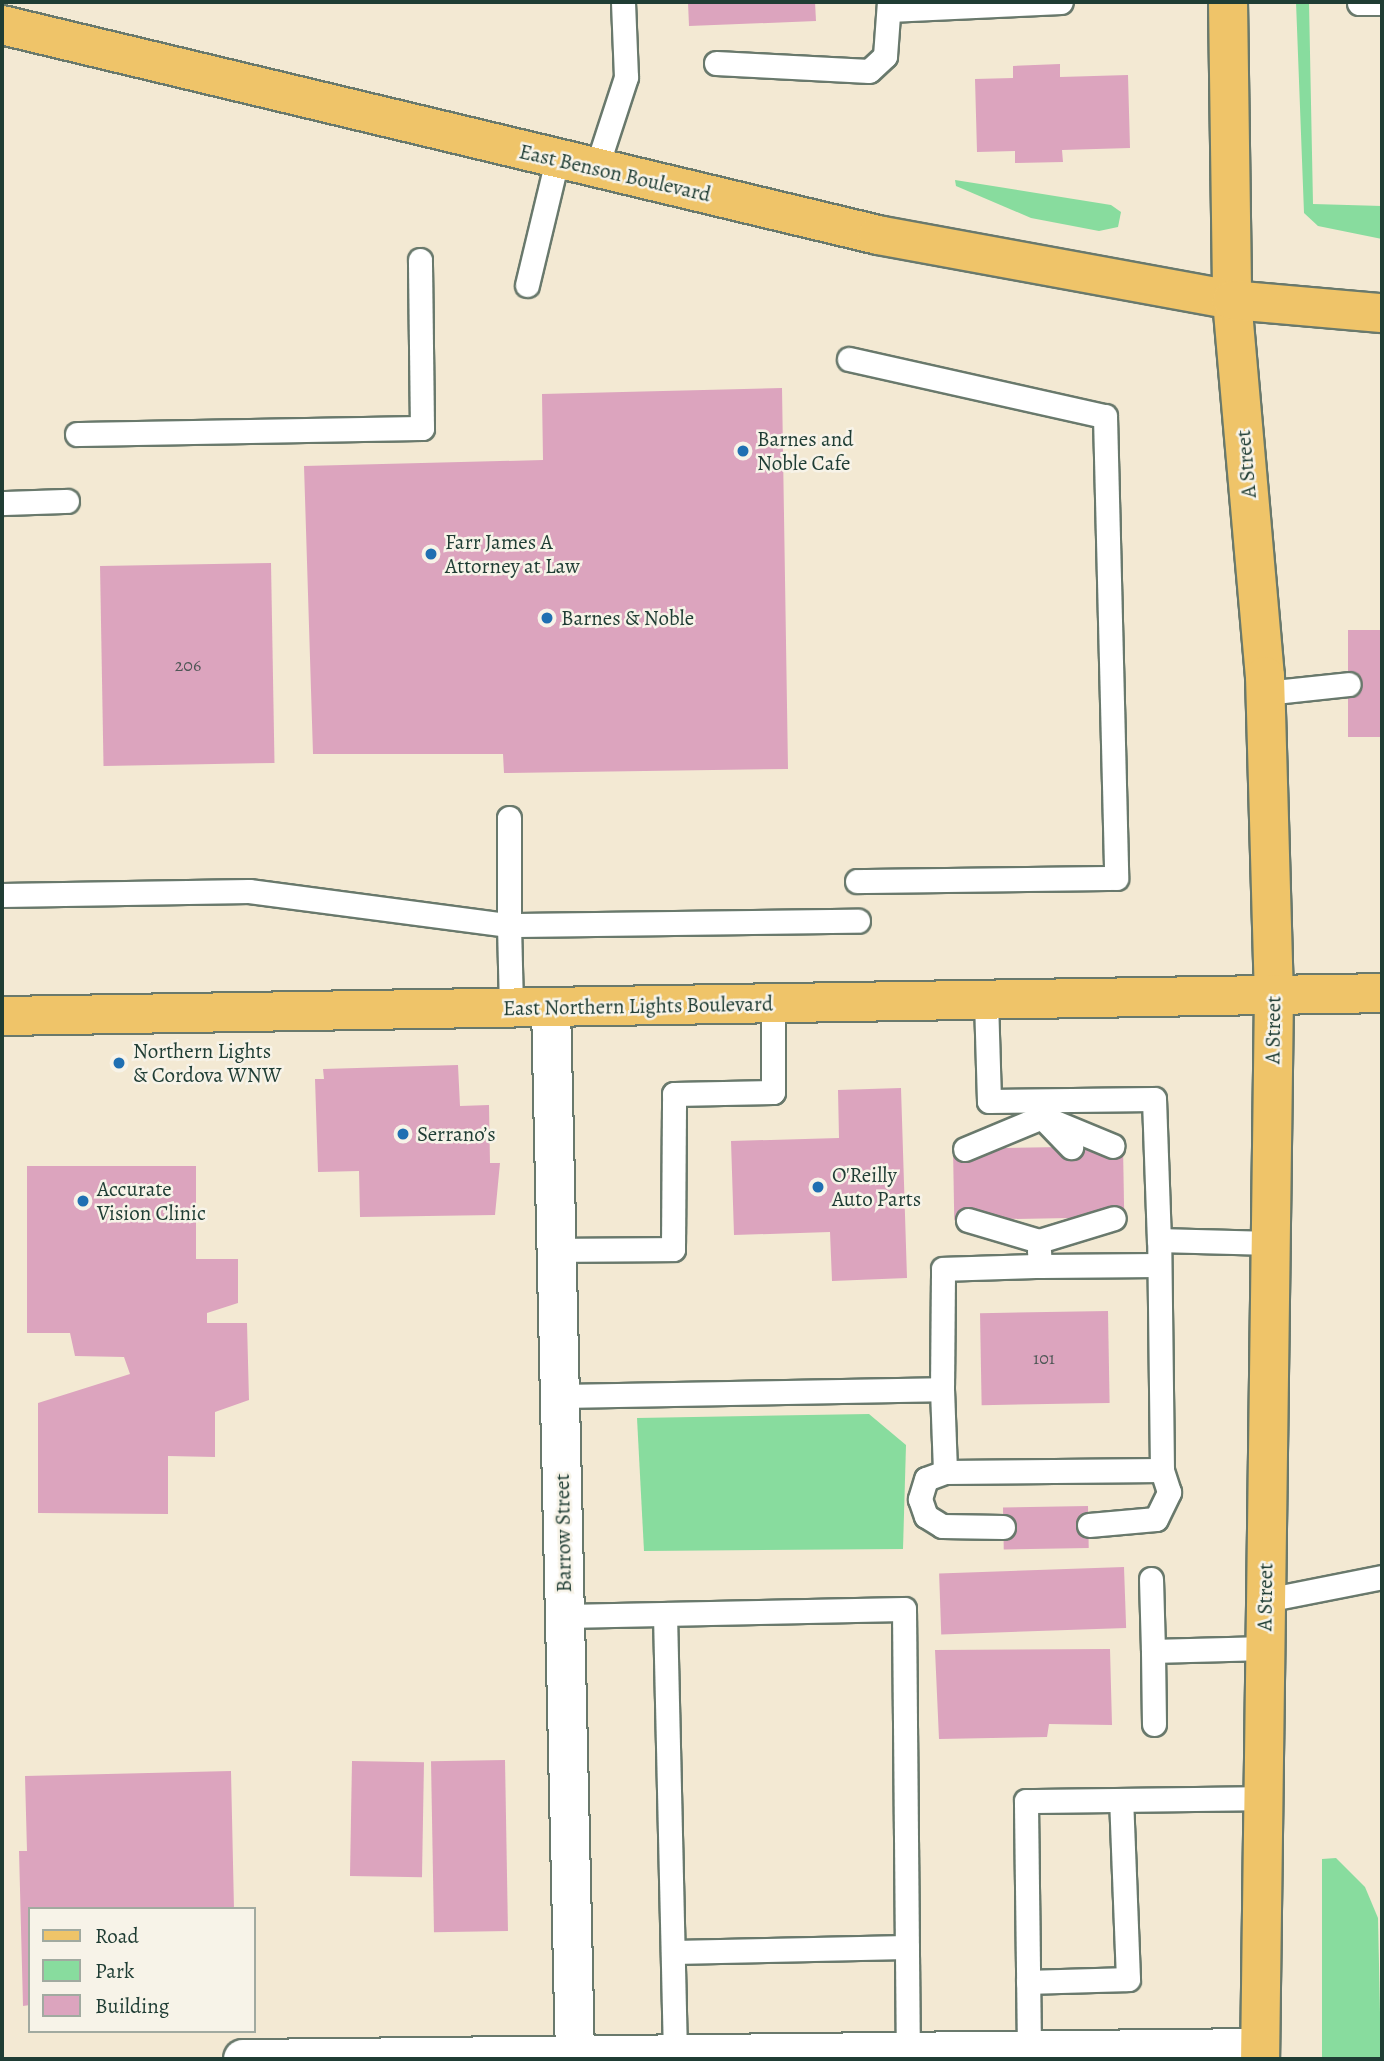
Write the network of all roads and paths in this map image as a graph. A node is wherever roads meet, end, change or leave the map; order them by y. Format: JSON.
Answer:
{"nodes":[{"id":1,"x":623,"y":2,"type":"edge"},
{"id":2,"x":1061,"y":2,"type":"edge"},
{"id":3,"x":1228,"y":2,"type":"edge"},
{"id":4,"x":1359,"y":3,"type":"edge"},
{"id":5,"x":1382,"y":3,"type":"edge"},
{"id":6,"x":889,"y":6,"type":"edge"},
{"id":7,"x":2,"y":25,"type":"edge"},
{"id":8,"x":716,"y":63,"type":"dead end"},
{"id":9,"x":557,"y":160,"type":"junction"},
{"id":10,"x":596,"y":169,"type":"junction"},
{"id":11,"x":420,"y":260,"type":"dead end"},
{"id":12,"x":527,"y":285,"type":"dead end"},
{"id":13,"x":1232,"y":300,"type":"junction"},
{"id":14,"x":1382,"y":313,"type":"edge"},
{"id":15,"x":849,"y":359,"type":"dead end"},
{"id":16,"x":77,"y":434,"type":"dead end"},
{"id":17,"x":67,"y":501,"type":"dead end"},
{"id":18,"x":2,"y":503,"type":"edge"},
{"id":19,"x":1349,"y":684,"type":"dead end"},
{"id":20,"x":1265,"y":693,"type":"junction"},
{"id":21,"x":509,"y":818,"type":"dead end"},
{"id":22,"x":857,"y":881,"type":"dead end"},
{"id":23,"x":2,"y":895,"type":"edge"},
{"id":24,"x":858,"y":921,"type":"dead end"},
{"id":25,"x":509,"y":925,"type":"junction"},
{"id":26,"x":1382,"y":993,"type":"edge"},
{"id":27,"x":1274,"y":994,"type":"junction"},
{"id":28,"x":986,"y":1000,"type":"junction"},
{"id":29,"x":773,"y":1004,"type":"junction"},
{"id":30,"x":551,"y":1007,"type":"junction"},
{"id":31,"x":511,"y":1008,"type":"junction"},
{"id":32,"x":2,"y":1016,"type":"edge"},
{"id":33,"x":1042,"y":1108,"type":"junction"},
{"id":34,"x":1113,"y":1146,"type":"dead end"},
{"id":35,"x":1071,"y":1147,"type":"dead end"},
{"id":36,"x":1005,"y":1148,"type":"dead end"},
{"id":37,"x":965,"y":1149,"type":"dead end"},
{"id":38,"x":1114,"y":1217,"type":"dead end"},
{"id":39,"x":1072,"y":1218,"type":"dead end"},
{"id":40,"x":1006,"y":1219,"type":"dead end"},
{"id":41,"x":968,"y":1220,"type":"dead end"},
{"id":42,"x":1159,"y":1240,"type":"junction"},
{"id":43,"x":1039,"y":1241,"type":"junction"},
{"id":44,"x":1270,"y":1243,"type":"junction"},
{"id":45,"x":556,"y":1250,"type":"junction"},
{"id":46,"x":1159,"y":1265,"type":"junction"},
{"id":47,"x":1040,"y":1266,"type":"junction"},
{"id":48,"x":942,"y":1389,"type":"junction"},
{"id":49,"x":559,"y":1396,"type":"junction"},
{"id":50,"x":1162,"y":1469,"type":"junction"},
{"id":51,"x":945,"y":1472,"type":"junction"},
{"id":52,"x":1089,"y":1525,"type":"dead end"},
{"id":53,"x":1003,"y":1527,"type":"dead end"},
{"id":54,"x":1382,"y":1577,"type":"edge"},
{"id":55,"x":1151,"y":1579,"type":"dead end"},
{"id":56,"x":1266,"y":1600,"type":"junction"},
{"id":57,"x":665,"y":1614,"type":"junction"},
{"id":58,"x":565,"y":1616,"type":"junction"},
{"id":59,"x":1265,"y":1648,"type":"junction"},
{"id":60,"x":1153,"y":1651,"type":"junction"},
{"id":61,"x":1154,"y":1724,"type":"dead end"},
{"id":62,"x":1263,"y":1798,"type":"junction"},
{"id":63,"x":1121,"y":1800,"type":"junction"},
{"id":64,"x":907,"y":1947,"type":"junction"},
{"id":65,"x":673,"y":1952,"type":"junction"},
{"id":66,"x":1028,"y":1982,"type":"junction"},
{"id":67,"x":908,"y":2050,"type":"junction"},
{"id":68,"x":1028,"y":2050,"type":"junction"},
{"id":69,"x":1260,"y":2054,"type":"edge"},
{"id":70,"x":675,"y":2056,"type":"junction"},
{"id":71,"x":575,"y":2057,"type":"edge"},
{"id":72,"x":243,"y":2059,"type":"edge"}],
"edges":[{"from":1,"to":10,"type":"lane"},
{"from":2,"to":6,"type":"lane"},
{"from":3,"to":13,"type":"main road","name":"A Street"},
{"from":4,"to":5,"type":"lane"},
{"from":6,"to":8,"type":"lane"},
{"from":7,"to":9,"type":"main road","name":"East Benson Boulevard"},
{"from":9,"to":10,"type":"main road","name":"East Benson Boulevard"},
{"from":9,"to":12,"type":"lane"},
{"from":10,"to":13,"type":"main road","name":"East Benson Boulevard"},
{"from":11,"to":16,"type":"lane"},
{"from":13,"to":14,"type":"main road","name":"East Benson Boulevard"},
{"from":13,"to":20,"type":"main road","name":"A Street"},
{"from":15,"to":22,"type":"lane"},
{"from":17,"to":18,"type":"lane"},
{"from":19,"to":20,"type":"lane"},
{"from":20,"to":27,"type":"main road","name":"A Street"},
{"from":21,"to":25,"type":"lane"},
{"from":23,"to":25,"type":"lane"},
{"from":24,"to":25,"type":"lane"},
{"from":25,"to":31,"type":"lane"},
{"from":26,"to":27,"type":"main road","name":"East Northern Lights Boulevard"},
{"from":27,"to":28,"type":"main road","name":"East Northern Lights Boulevard"},
{"from":27,"to":44,"type":"main road","name":"A Street"},
{"from":28,"to":29,"type":"main road","name":"East Northern Lights Boulevard"},
{"from":28,"to":33,"type":"lane"},
{"from":29,"to":30,"type":"main road","name":"East Northern Lights Boulevard"},
{"from":29,"to":45,"type":"lane"},
{"from":30,"to":31,"type":"main road","name":"East Northern Lights Boulevard"},
{"from":30,"to":45,"type":"street","name":"Barrow Street"},
{"from":31,"to":32,"type":"main road","name":"East Northern Lights Boulevard"},
{"from":33,"to":34,"type":"lane"},
{"from":33,"to":35,"type":"lane"},
{"from":33,"to":36,"type":"lane"},
{"from":33,"to":37,"type":"lane"},
{"from":33,"to":42,"type":"lane"},
{"from":38,"to":43,"type":"lane"},
{"from":39,"to":43,"type":"lane"},
{"from":40,"to":43,"type":"lane"},
{"from":41,"to":43,"type":"lane"},
{"from":42,"to":44,"type":"lane"},
{"from":42,"to":46,"type":"lane"},
{"from":43,"to":47,"type":"lane"},
{"from":44,"to":56,"type":"main road","name":"A Street"},
{"from":45,"to":49,"type":"street","name":"Barrow Street"},
{"from":46,"to":47,"type":"lane"},
{"from":46,"to":50,"type":"lane"},
{"from":47,"to":48,"type":"lane"},
{"from":48,"to":49,"type":"lane"},
{"from":48,"to":51,"type":"lane"},
{"from":49,"to":58,"type":"street","name":"Barrow Street"},
{"from":50,"to":51,"type":"lane"},
{"from":50,"to":52,"type":"lane"},
{"from":51,"to":53,"type":"lane"},
{"from":54,"to":56,"type":"lane"},
{"from":55,"to":60,"type":"lane"},
{"from":56,"to":59,"type":"main road","name":"A Street"},
{"from":57,"to":58,"type":"lane"},
{"from":57,"to":64,"type":"lane"},
{"from":57,"to":65,"type":"lane"},
{"from":58,"to":71,"type":"street","name":"Barrow Street"},
{"from":59,"to":60,"type":"lane"},
{"from":59,"to":62,"type":"main road","name":"A Street"},
{"from":60,"to":61,"type":"lane"},
{"from":62,"to":63,"type":"lane"},
{"from":62,"to":69,"type":"main road","name":"A Street"},
{"from":63,"to":66,"type":"lane"},
{"from":63,"to":66,"type":"lane"},
{"from":64,"to":65,"type":"lane"},
{"from":64,"to":67,"type":"lane"},
{"from":65,"to":70,"type":"lane"},
{"from":66,"to":68,"type":"lane"},
{"from":67,"to":68,"type":"street"},
{"from":67,"to":70,"type":"street"},
{"from":68,"to":69,"type":"street"},
{"from":70,"to":71,"type":"street"},
{"from":71,"to":72,"type":"street"}]}
